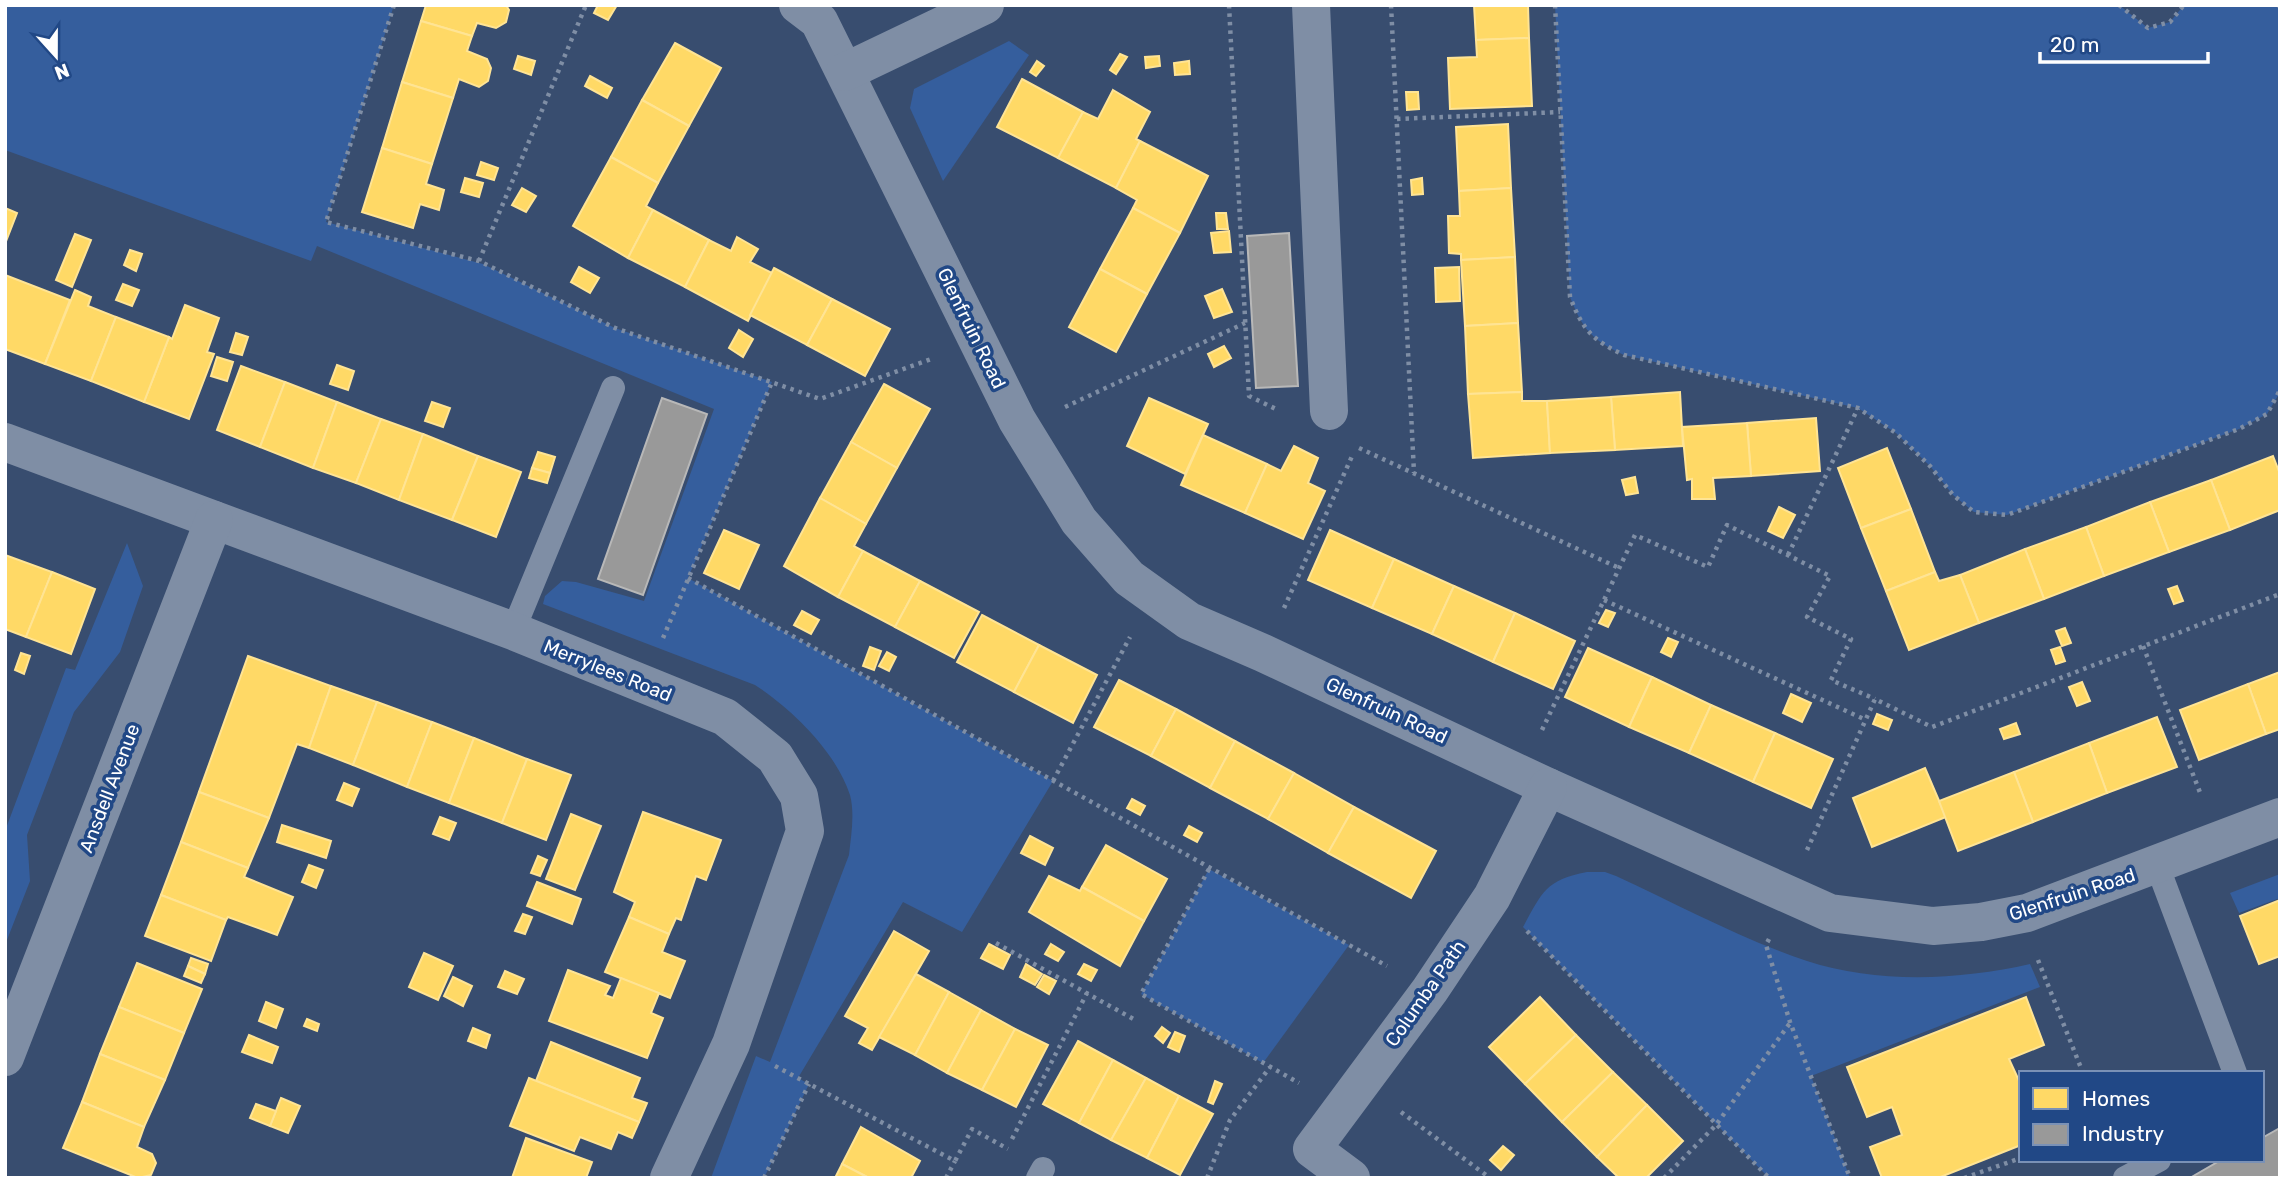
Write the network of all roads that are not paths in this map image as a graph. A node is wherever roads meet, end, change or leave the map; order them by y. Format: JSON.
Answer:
{"nodes":[{"id":1,"x":798,"y":5,"type":"edge"},
{"id":2,"x":985,"y":5,"type":"edge"},
{"id":3,"x":1311,"y":5,"type":"edge"},
{"id":4,"x":845,"y":72,"type":"junction"},
{"id":5,"x":613,"y":388,"type":"dead end"},
{"id":6,"x":1329,"y":411,"type":"dead end"},
{"id":7,"x":5,"y":442,"type":"edge"},
{"id":8,"x":214,"y":520,"type":"junction"},
{"id":9,"x":513,"y":631,"type":"junction"},
{"id":10,"x":1535,"y":780,"type":"junction"},
{"id":11,"x":2280,"y":817,"type":"edge"},
{"id":12,"x":2157,"y":865,"type":"junction"},
{"id":13,"x":5,"y":1057,"type":"edge"},
{"id":14,"x":2234,"y":1071,"type":"edge"},
{"id":15,"x":2155,"y":1162,"type":"edge"},
{"id":16,"x":669,"y":1178,"type":"edge"},
{"id":17,"x":1351,"y":1178,"type":"edge"},
{"id":18,"x":2125,"y":1178,"type":"edge"}],
"edges":[{"from":1,"to":4,"type":"street","name":"Glenfruin Road"},
{"from":2,"to":4,"type":"street"},
{"from":3,"to":6,"type":"street"},
{"from":4,"to":10,"type":"street","name":"Glenfruin Road"},
{"from":5,"to":9,"type":"lane"},
{"from":7,"to":8,"type":"street","name":"Merrylees Road"},
{"from":8,"to":9,"type":"street","name":"Merrylees Road"},
{"from":8,"to":13,"type":"street","name":"Ansdell Avenue"},
{"from":9,"to":16,"type":"street","name":"Merrylees Road"},
{"from":10,"to":12,"type":"street","name":"Glenfruin Road"},
{"from":10,"to":17,"type":"street","name":"Columba Path"},
{"from":11,"to":12,"type":"street","name":"Glenfruin Road"},
{"from":12,"to":14,"type":"lane"},
{"from":15,"to":18,"type":"lane"}]}
